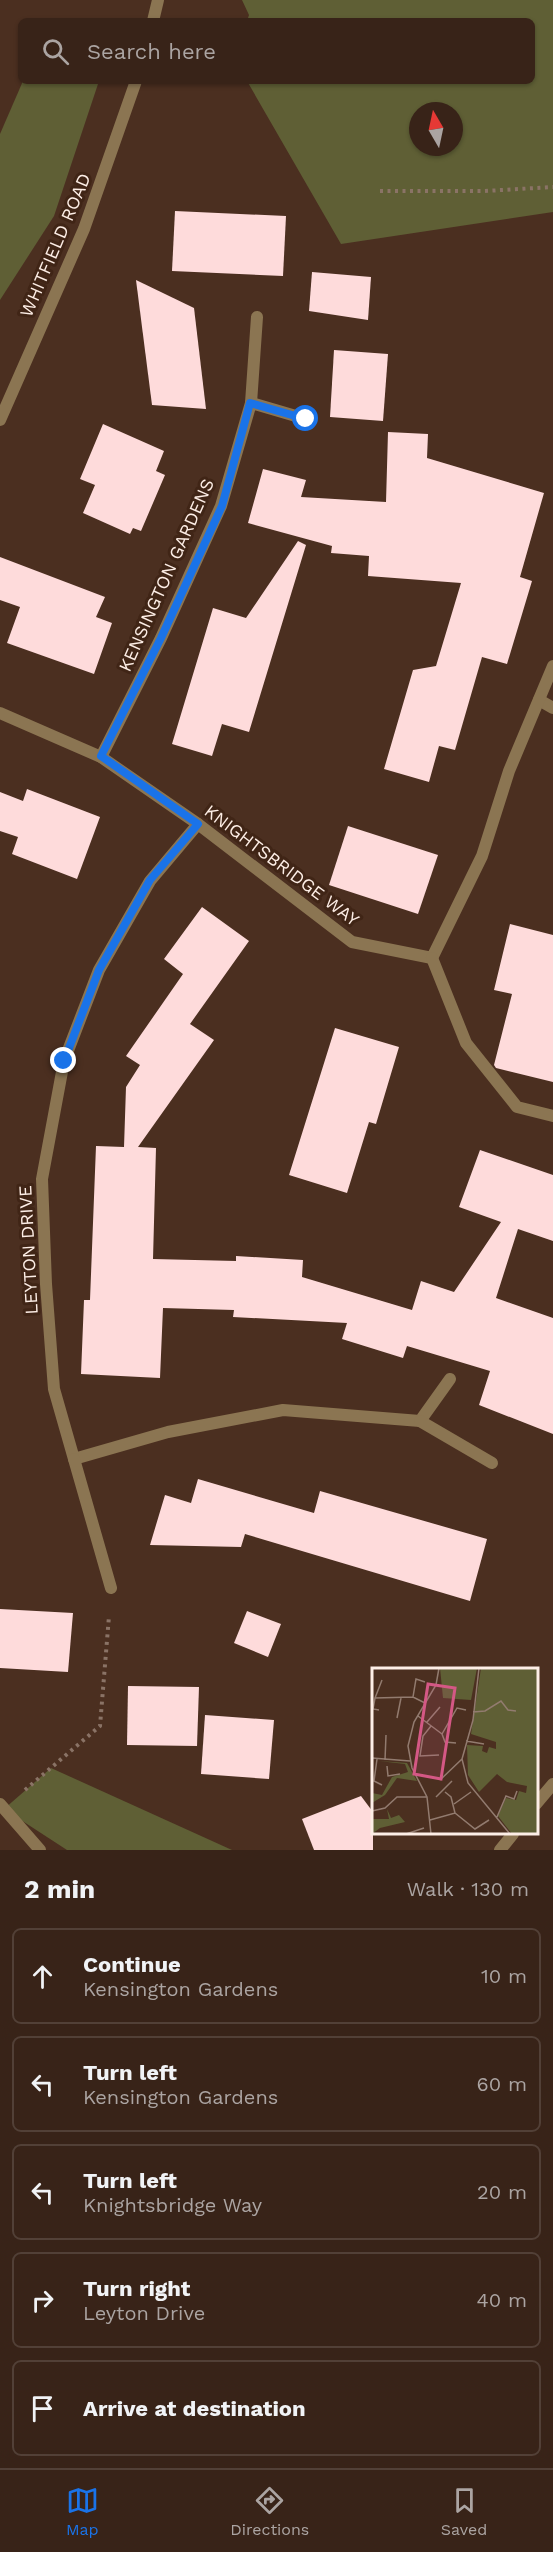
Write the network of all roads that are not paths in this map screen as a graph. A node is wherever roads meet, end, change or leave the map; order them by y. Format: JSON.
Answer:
{"nodes":[{"id":1,"x":158,"y":0,"type":"edge"},
{"id":2,"x":154,"y":18,"type":"edge"},
{"id":3,"x":135,"y":84,"type":"edge"},
{"id":4,"x":257,"y":316,"type":"dead end"},
{"id":5,"x":5,"y":393,"type":"edge"},
{"id":6,"x":250,"y":403,"type":"junction"},
{"id":7,"x":306,"y":419,"type":"dead end"},
{"id":8,"x":0,"y":420,"type":"edge"},
{"id":9,"x":553,"y":666,"type":"edge"},
{"id":10,"x":539,"y":700,"type":"junction"},
{"id":11,"x":553,"y":708,"type":"edge"},
{"id":12,"x":0,"y":713,"type":"edge"},
{"id":13,"x":101,"y":756,"type":"junction"},
{"id":14,"x":198,"y":824,"type":"junction"},
{"id":15,"x":432,"y":958,"type":"junction"},
{"id":16,"x":553,"y":1116,"type":"edge"},
{"id":17,"x":450,"y":1379,"type":"dead end"},
{"id":18,"x":420,"y":1421,"type":"junction"},
{"id":19,"x":74,"y":1459,"type":"junction"},
{"id":20,"x":492,"y":1463,"type":"dead end"},
{"id":21,"x":111,"y":1588,"type":"road end"},
{"id":22,"x":553,"y":1784,"type":"edge"},
{"id":23,"x":538,"y":1803,"type":"edge"},
{"id":24,"x":2,"y":1807,"type":"edge"},
{"id":25,"x":511,"y":1835,"type":"edge"},
{"id":26,"x":40,"y":1850,"type":"edge"},
{"id":27,"x":500,"y":1850,"type":"edge"}],
"edges":[{"from":1,"to":2,"type":"street"},
{"from":3,"to":5,"type":"street","name":"WHITFIELD ROAD"},
{"from":4,"to":6,"type":"street","name":"KENSINGTON GARDENS"},
{"from":5,"to":8,"type":"street","name":"WHITFIELD ROAD"},
{"from":6,"to":7,"type":"street"},
{"from":6,"to":13,"type":"street","name":"KENSINGTON GARDENS"},
{"from":9,"to":10,"type":"street"},
{"from":10,"to":11,"type":"street"},
{"from":10,"to":15,"type":"street"},
{"from":12,"to":13,"type":"street","name":"KNIGHTSBRIDGE WAY"},
{"from":13,"to":14,"type":"street","name":"KNIGHTSBRIDGE WAY"},
{"from":14,"to":15,"type":"street","name":"KNIGHTSBRIDGE WAY"},
{"from":14,"to":19,"type":"street","name":"LEYTON DRIVE"},
{"from":15,"to":16,"type":"street"},
{"from":17,"to":18,"type":"street"},
{"from":18,"to":19,"type":"street"},
{"from":18,"to":20,"type":"street"},
{"from":19,"to":21,"type":"street","name":"LEYTON DRIVE"},
{"from":22,"to":23,"type":"street"},
{"from":24,"to":26,"type":"street"},
{"from":25,"to":27,"type":"street"}]}
